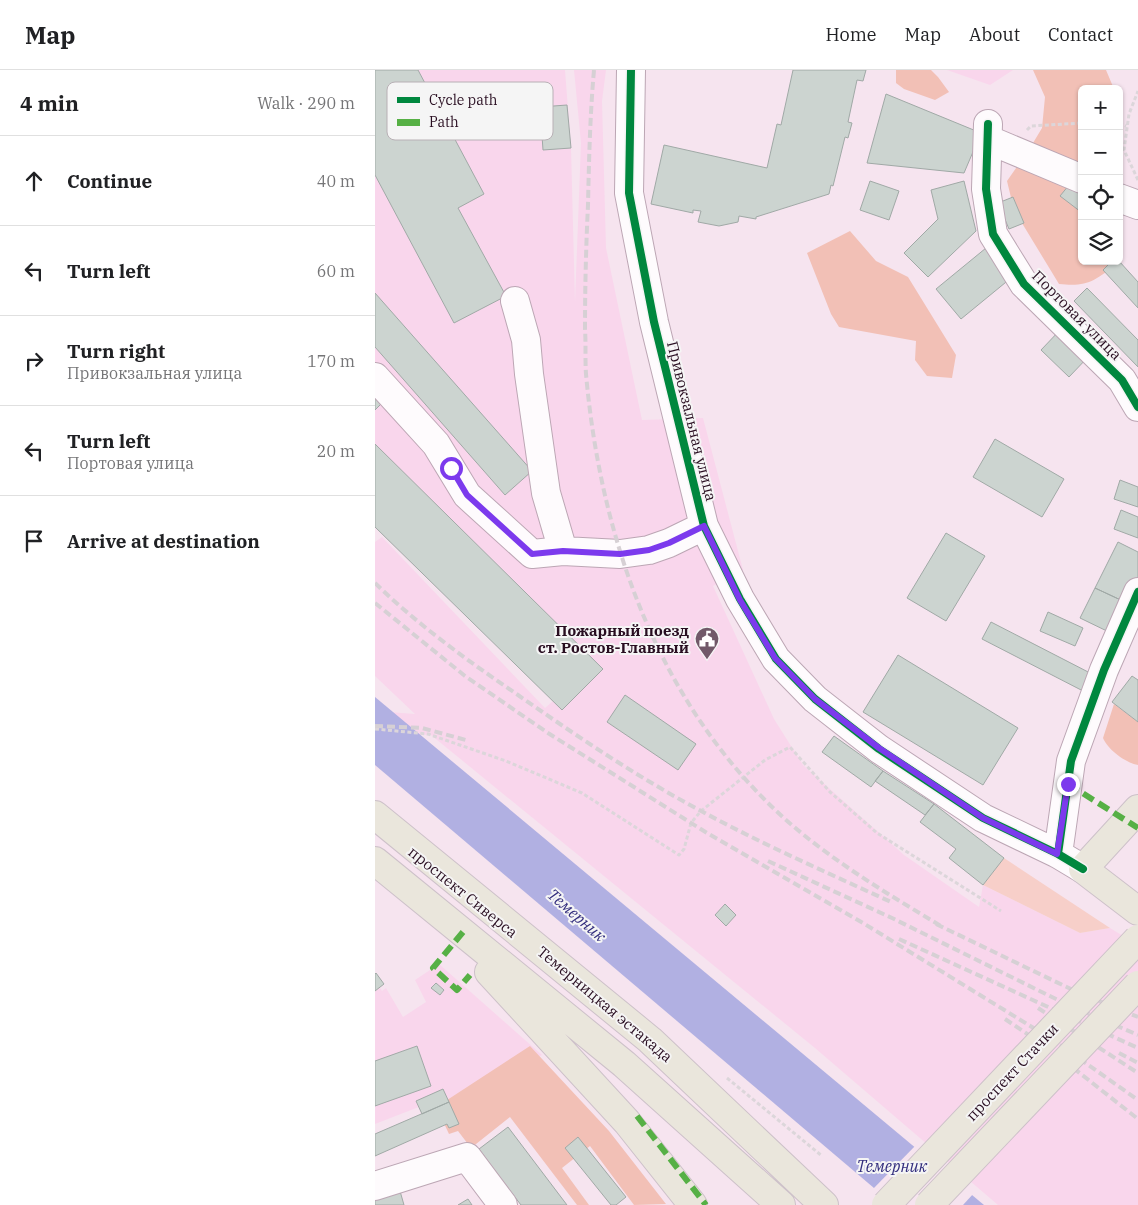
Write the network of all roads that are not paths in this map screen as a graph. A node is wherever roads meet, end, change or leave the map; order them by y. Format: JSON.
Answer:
{"nodes":[{"id":1,"x":631,"y":70,"type":"edge"},
{"id":2,"x":1078,"y":177,"type":"edge"},
{"id":3,"x":1123,"y":199,"type":"edge"},
{"id":4,"x":1138,"y":205,"type":"edge"},
{"id":5,"x":515,"y":301,"type":"dead end"},
{"id":6,"x":375,"y":377,"type":"edge"},
{"id":7,"x":1138,"y":407,"type":"edge"},
{"id":8,"x":704,"y":526,"type":"junction"},
{"id":9,"x":563,"y":551,"type":"junction"},
{"id":10,"x":1138,"y":592,"type":"edge"},
{"id":11,"x":1138,"y":809,"type":"edge"},
{"id":12,"x":375,"y":815,"type":"edge"},
{"id":13,"x":375,"y":821,"type":"edge"},
{"id":14,"x":1057,"y":854,"type":"junction"},
{"id":15,"x":375,"y":861,"type":"edge"},
{"id":16,"x":375,"y":868,"type":"edge"},
{"id":17,"x":1083,"y":869,"type":"junction"},
{"id":18,"x":415,"y":900,"type":"junction"},
{"id":19,"x":1138,"y":911,"type":"edge"},
{"id":20,"x":1138,"y":939,"type":"edge"},
{"id":21,"x":1138,"y":985,"type":"edge"},
{"id":22,"x":375,"y":1186,"type":"edge"},
{"id":23,"x":503,"y":1205,"type":"edge"},
{"id":24,"x":693,"y":1205,"type":"edge"},
{"id":25,"x":767,"y":1205,"type":"edge"},
{"id":26,"x":781,"y":1205,"type":"edge"},
{"id":27,"x":817,"y":1205,"type":"edge"},
{"id":28,"x":824,"y":1205,"type":"edge"},
{"id":29,"x":886,"y":1205,"type":"edge"},
{"id":30,"x":929,"y":1205,"type":"edge"}],
"edges":[{"from":1,"to":8,"type":"street","name":"Привокзальная улица"},
{"from":2,"to":7,"type":"street","name":"Портовая улица"},
{"from":3,"to":4,"type":"street"},
{"from":5,"to":9,"type":"street"},
{"from":6,"to":9,"type":"street"},
{"from":8,"to":9,"type":"street"},
{"from":8,"to":14,"type":"street","name":"Привокзальная улица"},
{"from":10,"to":14,"type":"street"},
{"from":11,"to":17,"type":"main road"},
{"from":12,"to":28,"type":"main road","name":"Темерницкая эстакада"},
{"from":13,"to":27,"type":"main road","name":"проспект Сиверса"},
{"from":14,"to":17,"type":"street","name":"Привокзальная улица"},
{"from":15,"to":26,"type":"main road","name":"проспект Сиверса"},
{"from":16,"to":18,"type":"main road"},
{"from":17,"to":19,"type":"main road"},
{"from":18,"to":24,"type":"main road"},
{"from":18,"to":25,"type":"main road"},
{"from":20,"to":29,"type":"main road","name":"проспект Стачки","bridge":true},
{"from":21,"to":30,"type":"main road","name":"проспект Стачки","bridge":true},
{"from":22,"to":23,"type":"street"}]}
